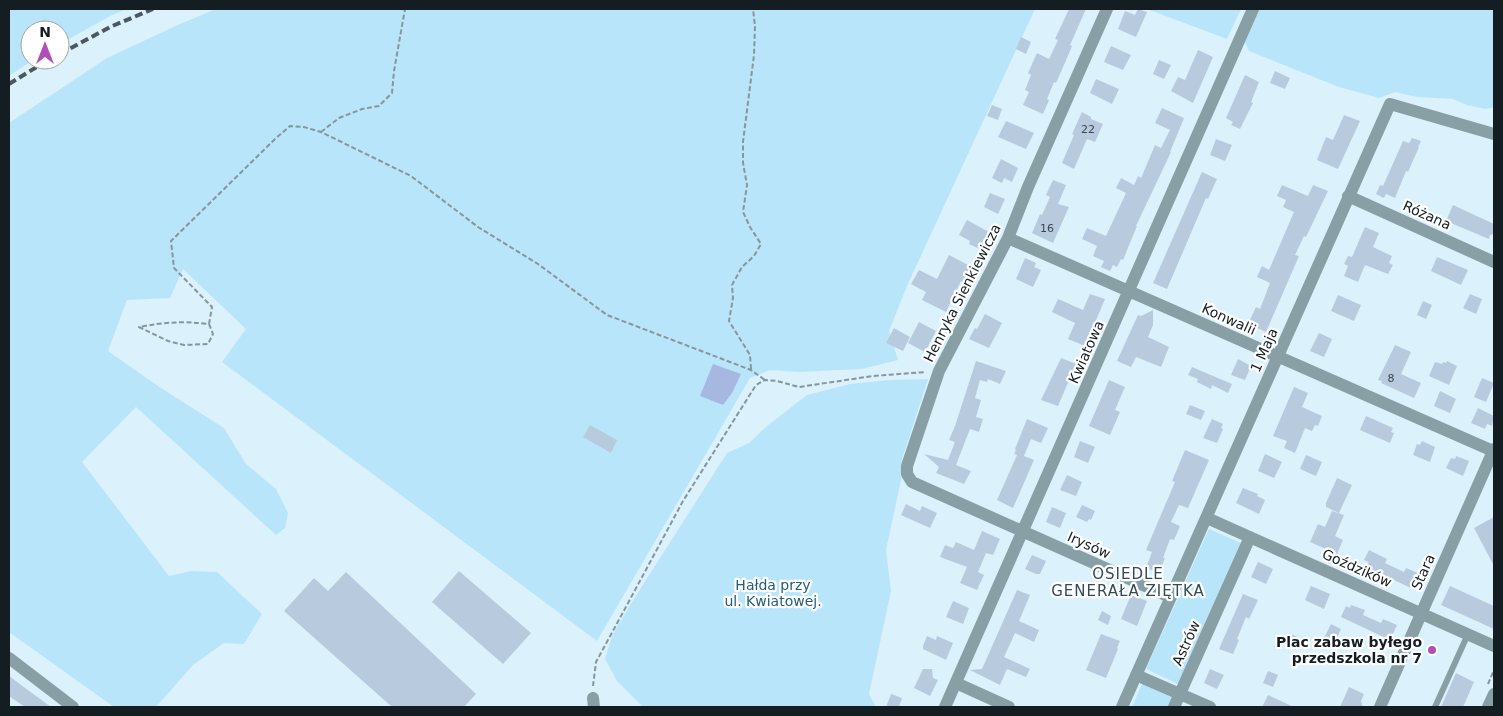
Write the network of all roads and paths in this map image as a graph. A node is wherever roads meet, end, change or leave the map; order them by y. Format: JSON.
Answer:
{"nodes":[{"id":1,"x":405,"y":9,"type":"edge"},
{"id":2,"x":754,"y":9,"type":"edge"},
{"id":3,"x":1107,"y":9,"type":"edge"},
{"id":4,"x":1253,"y":9,"type":"edge"},
{"id":5,"x":321,"y":132,"type":"junction"},
{"id":6,"x":1494,"y":134,"type":"edge"},
{"id":7,"x":1348,"y":196,"type":"junction"},
{"id":8,"x":1008,"y":238,"type":"junction"},
{"id":9,"x":1494,"y":262,"type":"edge"},
{"id":10,"x":1128,"y":292,"type":"junction"},
{"id":11,"x":209,"y":324,"type":"junction"},
{"id":12,"x":1278,"y":357,"type":"junction"},
{"id":13,"x":751,"y":370,"type":"junction"},
{"id":14,"x":939,"y":371,"type":"junction"},
{"id":15,"x":765,"y":380,"type":"junction"},
{"id":16,"x":1494,"y":450,"type":"edge"},
{"id":17,"x":1207,"y":518,"type":"junction"},
{"id":18,"x":1023,"y":531,"type":"junction"},
{"id":19,"x":1250,"y":537,"type":"junction"},
{"id":20,"x":1170,"y":598,"type":"junction"},
{"id":21,"x":1421,"y":613,"type":"junction"},
{"id":22,"x":1468,"y":634,"type":"junction"},
{"id":23,"x":1494,"y":646,"type":"edge"},
{"id":24,"x":9,"y":658,"type":"edge"},
{"id":25,"x":1136,"y":675,"type":"junction"},
{"id":26,"x":956,"y":683,"type":"junction"},
{"id":27,"x":1180,"y":694,"type":"junction"},
{"id":28,"x":1494,"y":694,"type":"edge"},
{"id":29,"x":594,"y":703,"type":"edge"},
{"id":30,"x":73,"y":707,"type":"edge"},
{"id":31,"x":945,"y":707,"type":"edge"},
{"id":32,"x":1009,"y":707,"type":"edge"},
{"id":33,"x":1122,"y":707,"type":"edge"},
{"id":34,"x":1174,"y":707,"type":"edge"},
{"id":35,"x":1210,"y":707,"type":"edge"},
{"id":36,"x":1380,"y":707,"type":"edge"},
{"id":37,"x":1435,"y":707,"type":"edge"},
{"id":38,"x":1488,"y":707,"type":"edge"}],
"edges":[{"from":1,"to":5,"type":"path"},
{"from":2,"to":13,"type":"path"},
{"from":3,"to":8,"type":"street","name":"Henryka Sienkiewicza"},
{"from":4,"to":10,"type":"street","name":"Kwiatowa"},
{"from":5,"to":11,"type":"path"},
{"from":5,"to":13,"type":"path"},
{"from":6,"to":7,"type":"street","name":"1 Maja"},
{"from":7,"to":9,"type":"street","name":"Różana"},
{"from":7,"to":12,"type":"street","name":"1 Maja"},
{"from":8,"to":10,"type":"street","name":"Konwalii"},
{"from":8,"to":14,"type":"street","name":"Henryka Sienkiewicza"},
{"from":10,"to":12,"type":"street","name":"Konwalii"},
{"from":10,"to":18,"type":"street","name":"Kwiatowa"},
{"from":11,"to":11,"type":"path"},
{"from":12,"to":16,"type":"street","name":"Konwalii"},
{"from":12,"to":17,"type":"street","name":"1 Maja"},
{"from":13,"to":15,"type":"path"},
{"from":14,"to":15,"type":"path"},
{"from":14,"to":18,"type":"street","name":"Henryka Sienkiewicza"},
{"from":15,"to":29,"type":"path"},
{"from":16,"to":21,"type":"street","name":"Stara"},
{"from":17,"to":19,"type":"street","name":"Goździków"},
{"from":17,"to":20,"type":"street","name":"1 Maja"},
{"from":18,"to":20,"type":"street","name":"Irysów"},
{"from":18,"to":26,"type":"street","name":"Kwiatowa"},
{"from":19,"to":21,"type":"street","name":"Goździków"},
{"from":19,"to":27,"type":"street","name":"Astrów"},
{"from":20,"to":25,"type":"street","name":"1 Maja"},
{"from":21,"to":22,"type":"street","name":"Goździków"},
{"from":21,"to":36,"type":"street","name":"Stara"},
{"from":22,"to":23,"type":"street","name":"Goździków"},
{"from":22,"to":37,"type":"lane"},
{"from":24,"to":30,"type":"street"},
{"from":25,"to":27,"type":"street"},
{"from":25,"to":33,"type":"street","name":"1 Maja"},
{"from":26,"to":31,"type":"street","name":"Kwiatowa"},
{"from":26,"to":32,"type":"street"},
{"from":27,"to":34,"type":"street","name":"Astrów"},
{"from":27,"to":35,"type":"street"},
{"from":28,"to":38,"type":"street"}]}
